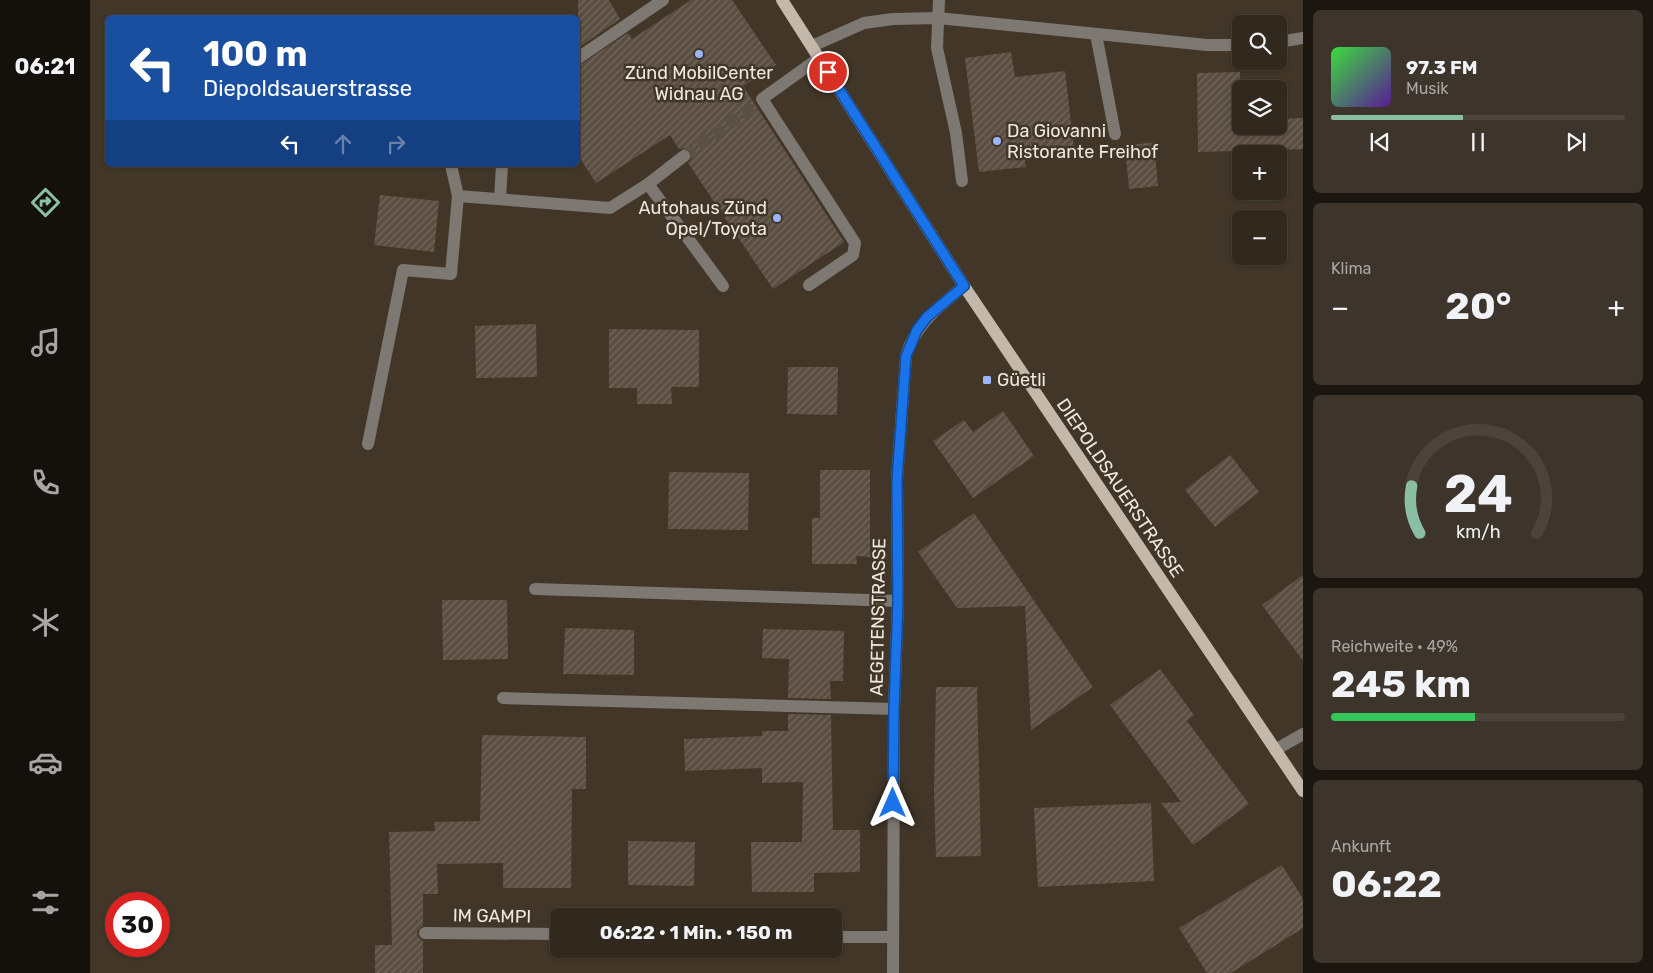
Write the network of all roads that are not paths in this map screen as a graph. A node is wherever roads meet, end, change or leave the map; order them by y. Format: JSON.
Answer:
{"nodes":[{"id":1,"x":663,"y":0,"type":"edge"},
{"id":2,"x":782,"y":0,"type":"edge"},
{"id":3,"x":939,"y":0,"type":"edge"},
{"id":4,"x":644,"y":5,"type":"edge"},
{"id":5,"x":938,"y":18,"type":"junction"},
{"id":6,"x":1096,"y":34,"type":"junction"},
{"id":7,"x":1303,"y":38,"type":"edge"},
{"id":8,"x":1287,"y":41,"type":"edge"},
{"id":9,"x":1232,"y":45,"type":"edge"},
{"id":10,"x":812,"y":46,"type":"junction"},
{"id":11,"x":580,"y":56,"type":"edge"},
{"id":12,"x":819,"y":58,"type":"junction"},
{"id":13,"x":1115,"y":134,"type":"dead end"},
{"id":14,"x":684,"y":156,"type":"tunnel mouth"},
{"id":15,"x":451,"y":167,"type":"edge"},
{"id":16,"x":502,"y":167,"type":"edge"},
{"id":17,"x":962,"y":181,"type":"dead end"},
{"id":18,"x":648,"y":184,"type":"junction"},
{"id":19,"x":458,"y":196,"type":"junction"},
{"id":20,"x":500,"y":199,"type":"junction"},
{"id":21,"x":810,"y":284,"type":"dead end"},
{"id":22,"x":723,"y":286,"type":"dead end"},
{"id":23,"x":964,"y":286,"type":"junction"},
{"id":24,"x":368,"y":444,"type":"dead end"},
{"id":25,"x":535,"y":589,"type":"dead end"},
{"id":26,"x":898,"y":601,"type":"junction"},
{"id":27,"x":503,"y":698,"type":"dead end"},
{"id":28,"x":894,"y":709,"type":"junction"},
{"id":29,"x":1303,"y":734,"type":"edge"},
{"id":30,"x":1275,"y":750,"type":"junction"},
{"id":31,"x":1303,"y":791,"type":"edge"},
{"id":32,"x":425,"y":933,"type":"dead end"},
{"id":33,"x":550,"y":934,"type":"edge"},
{"id":34,"x":892,"y":936,"type":"junction"},
{"id":35,"x":842,"y":937,"type":"edge"},
{"id":36,"x":893,"y":973,"type":"edge"}],
"edges":[{"from":1,"to":4,"type":"street"},
{"from":2,"to":10,"type":"main road","name":"DIEPOLDSAUERSTRASSE"},
{"from":3,"to":5,"type":"street"},
{"from":4,"to":11,"type":"street"},
{"from":5,"to":6,"type":"street"},
{"from":5,"to":10,"type":"street"},
{"from":5,"to":17,"type":"street"},
{"from":6,"to":9,"type":"street"},
{"from":6,"to":13,"type":"street"},
{"from":7,"to":8,"type":"street"},
{"from":10,"to":12,"type":"main road","name":"DIEPOLDSAUERSTRASSE"},
{"from":12,"to":21,"type":"street"},
{"from":12,"to":23,"type":"main road","name":"DIEPOLDSAUERSTRASSE"},
{"from":14,"to":18,"type":"street"},
{"from":15,"to":19,"type":"street"},
{"from":16,"to":20,"type":"street"},
{"from":18,"to":20,"type":"street"},
{"from":18,"to":22,"type":"street"},
{"from":19,"to":20,"type":"street"},
{"from":19,"to":24,"type":"street"},
{"from":23,"to":26,"type":"street","name":"AEGETENSTRASSE"},
{"from":23,"to":30,"type":"main road","name":"DIEPOLDSAUERSTRASSE"},
{"from":25,"to":26,"type":"street"},
{"from":26,"to":28,"type":"street","name":"AEGETENSTRASSE"},
{"from":27,"to":28,"type":"street"},
{"from":28,"to":34,"type":"street","name":"AEGETENSTRASSE"},
{"from":29,"to":30,"type":"street"},
{"from":30,"to":31,"type":"main road","name":"DIEPOLDSAUERSTRASSE"},
{"from":32,"to":33,"type":"street","name":"IM GAMPI"},
{"from":34,"to":35,"type":"street"},
{"from":34,"to":36,"type":"street","name":"AEGETENSTRASSE"}]}
